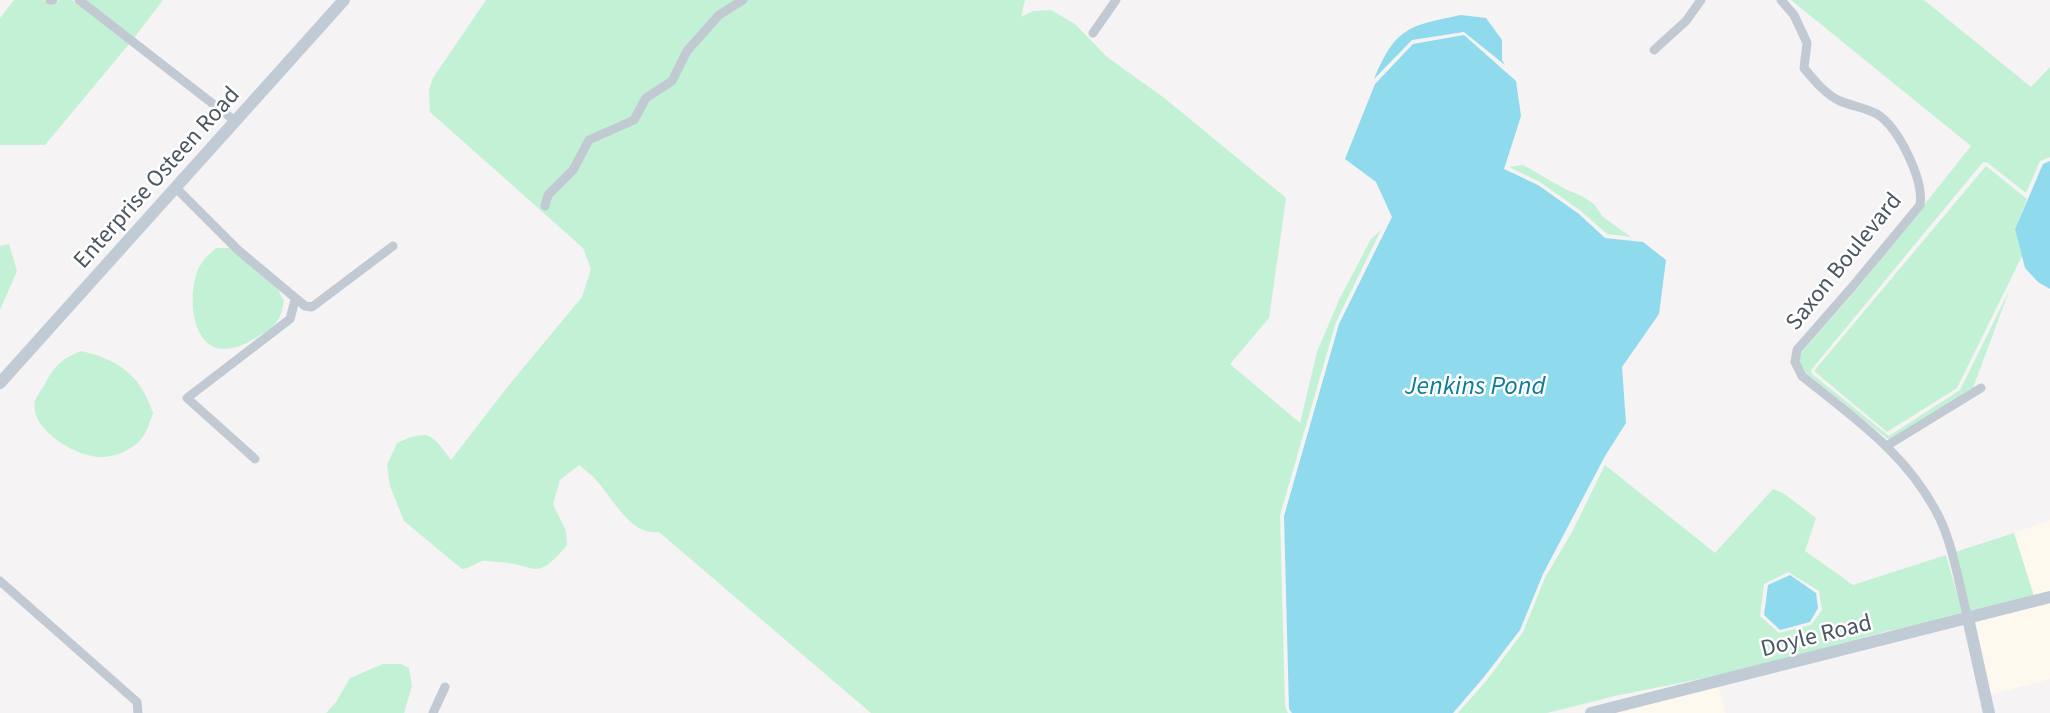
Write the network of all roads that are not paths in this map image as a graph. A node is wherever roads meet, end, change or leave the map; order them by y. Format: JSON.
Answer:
{"nodes":[{"id":1,"x":79,"y":0,"type":"edge"},
{"id":2,"x":344,"y":0,"type":"edge"},
{"id":3,"x":743,"y":0,"type":"edge"},
{"id":4,"x":1115,"y":0,"type":"edge"},
{"id":5,"x":1701,"y":0,"type":"edge"},
{"id":6,"x":1781,"y":0,"type":"edge"},
{"id":7,"x":1093,"y":33,"type":"dead end"},
{"id":8,"x":1654,"y":50,"type":"dead end"},
{"id":9,"x":235,"y":121,"type":"junction"},
{"id":10,"x":175,"y":187,"type":"junction"},
{"id":11,"x":545,"y":206,"type":"dead end"},
{"id":12,"x":393,"y":246,"type":"dead end"},
{"id":13,"x":295,"y":299,"type":"junction"},
{"id":14,"x":0,"y":383,"type":"edge"},
{"id":15,"x":1981,"y":388,"type":"dead end"},
{"id":16,"x":1888,"y":446,"type":"junction"},
{"id":17,"x":255,"y":459,"type":"dead end"},
{"id":18,"x":0,"y":581,"type":"edge"},
{"id":19,"x":2050,"y":597,"type":"edge"},
{"id":20,"x":1968,"y":618,"type":"junction"},
{"id":21,"x":445,"y":687,"type":"dead end"},
{"id":22,"x":138,"y":713,"type":"edge"},
{"id":23,"x":433,"y":713,"type":"edge"},
{"id":24,"x":1591,"y":713,"type":"edge"},
{"id":25,"x":1989,"y":713,"type":"edge"}],
"edges":[{"from":1,"to":9,"type":"street"},
{"from":2,"to":9,"type":"main road","name":"Enterprise Osteen Road"},
{"from":3,"to":11,"type":"street"},
{"from":4,"to":7,"type":"street"},
{"from":5,"to":8,"type":"street"},
{"from":6,"to":16,"type":"street","name":"Saxon Boulevard"},
{"from":9,"to":10,"type":"main road","name":"Enterprise Osteen Road"},
{"from":10,"to":13,"type":"street"},
{"from":10,"to":14,"type":"main road","name":"Enterprise Osteen Road"},
{"from":12,"to":13,"type":"street"},
{"from":13,"to":17,"type":"street"},
{"from":15,"to":16,"type":"street"},
{"from":16,"to":20,"type":"street","name":"Saxon Boulevard"},
{"from":18,"to":22,"type":"street"},
{"from":19,"to":20,"type":"main road","name":"Doyle Road"},
{"from":20,"to":24,"type":"main road","name":"Doyle Road"},
{"from":20,"to":25,"type":"main road","name":"Saxon Boulevard"},
{"from":21,"to":23,"type":"street"}]}
